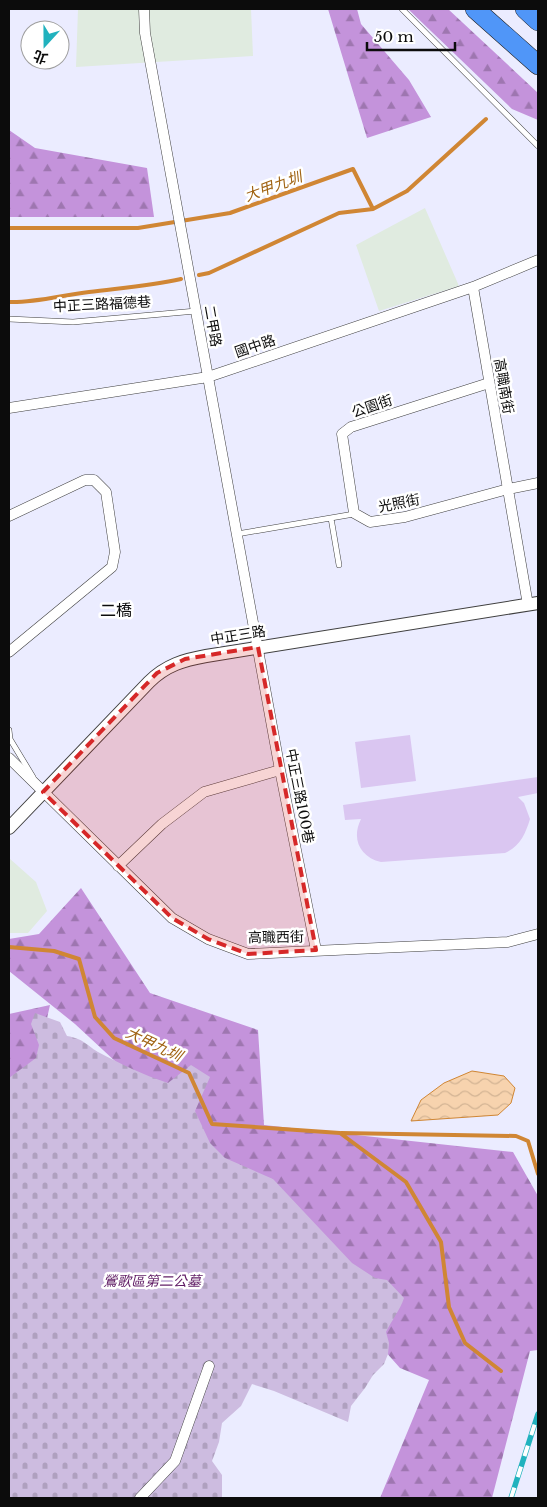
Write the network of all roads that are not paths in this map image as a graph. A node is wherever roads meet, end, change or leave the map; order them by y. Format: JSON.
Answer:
{"nodes":[{"id":1,"x":144,"y":9,"type":"edge"},
{"id":2,"x":402,"y":9,"type":"edge"},
{"id":3,"x":475,"y":9,"type":"edge"},
{"id":4,"x":525,"y":9,"type":"edge"},
{"id":5,"x":538,"y":21,"type":"edge"},
{"id":6,"x":538,"y":65,"type":"edge"},
{"id":7,"x":538,"y":146,"type":"edge"},
{"id":8,"x":538,"y":260,"type":"edge"},
{"id":9,"x":473,"y":287,"type":"junction"},
{"id":10,"x":196,"y":311,"type":"junction"},
{"id":11,"x":9,"y":320,"type":"edge"},
{"id":12,"x":208,"y":377,"type":"junction"},
{"id":13,"x":489,"y":383,"type":"junction"},
{"id":14,"x":9,"y":408,"type":"edge"},
{"id":15,"x":538,"y":483,"type":"edge"},
{"id":16,"x":508,"y":489,"type":"junction"},
{"id":17,"x":354,"y":514,"type":"junction"},
{"id":18,"x":9,"y":516,"type":"edge"},
{"id":19,"x":332,"y":518,"type":"junction"},
{"id":20,"x":237,"y":534,"type":"junction"},
{"id":21,"x":339,"y":565,"type":"dead end"},
{"id":22,"x":533,"y":604,"type":"edge"},
{"id":23,"x":258,"y":647,"type":"junction"},
{"id":24,"x":9,"y":652,"type":"edge"},
{"id":25,"x":9,"y":730,"type":"edge"},
{"id":26,"x":9,"y":758,"type":"edge"},
{"id":27,"x":280,"y":770,"type":"junction"},
{"id":28,"x":43,"y":792,"type":"junction"},
{"id":29,"x":9,"y":828,"type":"edge"},
{"id":30,"x":118,"y":866,"type":"junction"},
{"id":31,"x":538,"y":934,"type":"edge"},
{"id":32,"x":316,"y":950,"type":"junction"},
{"id":33,"x":209,"y":1366,"type":"dead end"},
{"id":34,"x":140,"y":1498,"type":"edge"}],
"edges":[{"from":1,"to":10,"type":"street","name":"二甲路"},
{"from":2,"to":7,"type":"lane"},
{"from":3,"to":6,"type":"highway"},
{"from":4,"to":5,"type":"highway"},
{"from":8,"to":9,"type":"street"},
{"from":9,"to":12,"type":"street","name":"國中路"},
{"from":9,"to":13,"type":"street","name":"高職南街"},
{"from":10,"to":11,"type":"lane","name":"中正三路福德巷"},
{"from":10,"to":12,"type":"street","name":"二甲路"},
{"from":12,"to":14,"type":"street","name":"國中路"},
{"from":12,"to":20,"type":"street","name":"二甲路"},
{"from":13,"to":16,"type":"street","name":"高職南街"},
{"from":13,"to":17,"type":"street","name":"公園街"},
{"from":15,"to":16,"type":"street","name":"光照街"},
{"from":16,"to":17,"type":"street","name":"光照街"},
{"from":16,"to":22,"type":"street","name":"高職南街"},
{"from":17,"to":19,"type":"lane","name":"光照街"},
{"from":18,"to":24,"type":"street"},
{"from":19,"to":20,"type":"lane","name":"光照街"},
{"from":19,"to":21,"type":"lane"},
{"from":20,"to":23,"type":"street","name":"二甲路"},
{"from":22,"to":23,"type":"street","name":"中正三路"},
{"from":23,"to":27,"type":"street","name":"中正三路100巷"},
{"from":23,"to":28,"type":"street","name":"中正三路"},
{"from":25,"to":28,"type":"lane"},
{"from":26,"to":28,"type":"street","name":"高職西街"},
{"from":27,"to":30,"type":"street"},
{"from":27,"to":32,"type":"street","name":"中正三路100巷"},
{"from":28,"to":29,"type":"street","name":"中正三路"},
{"from":28,"to":30,"type":"street","name":"高職西街"},
{"from":30,"to":32,"type":"street","name":"高職西街"},
{"from":31,"to":32,"type":"street","name":"高職西街"},
{"from":33,"to":34,"type":"street"}]}
